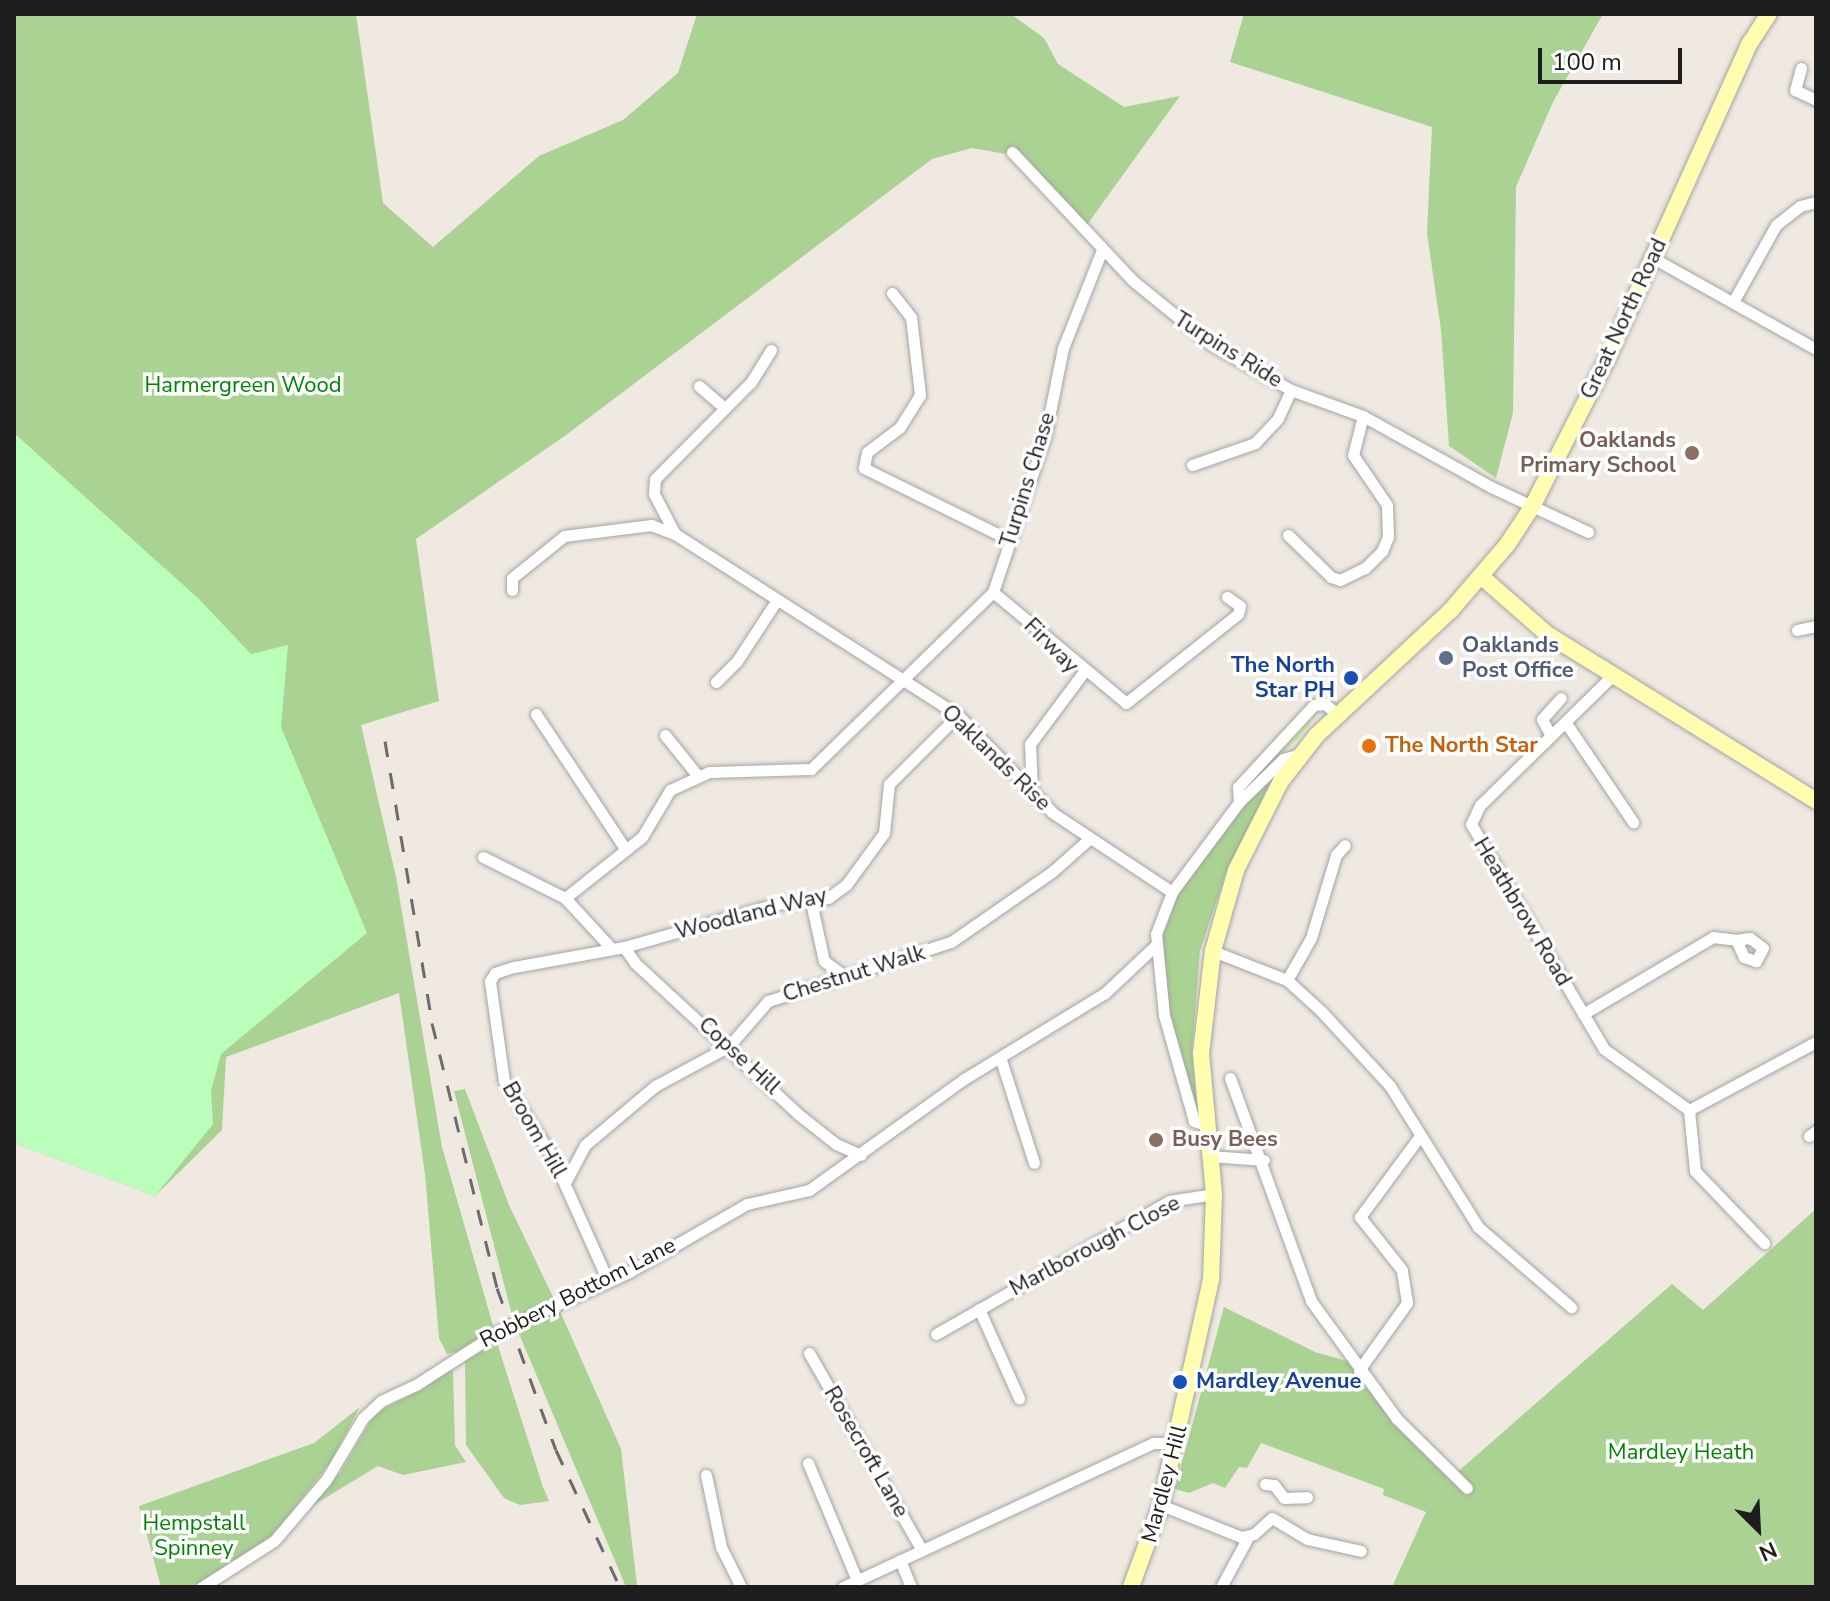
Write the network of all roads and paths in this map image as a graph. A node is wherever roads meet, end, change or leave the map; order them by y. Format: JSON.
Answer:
{"nodes":[{"id":1,"x":1756,"y":14,"type":"edge"},
{"id":2,"x":1769,"y":14,"type":"edge"},
{"id":3,"x":1750,"y":43,"type":"junction"},
{"id":4,"x":1801,"y":68,"type":"dead end"},
{"id":5,"x":1816,"y":100,"type":"edge"},
{"id":6,"x":1012,"y":152,"type":"dead end"},
{"id":7,"x":1816,"y":202,"type":"edge"},
{"id":8,"x":1102,"y":250,"type":"junction"},
{"id":9,"x":1653,"y":258,"type":"junction"},
{"id":10,"x":892,"y":293,"type":"dead end"},
{"id":11,"x":1733,"y":302,"type":"junction"},
{"id":12,"x":1816,"y":349,"type":"edge"},
{"id":13,"x":771,"y":350,"type":"dead end"},
{"id":14,"x":699,"y":386,"type":"dead end"},
{"id":15,"x":1291,"y":390,"type":"junction"},
{"id":16,"x":722,"y":406,"type":"junction"},
{"id":17,"x":1363,"y":416,"type":"junction"},
{"id":18,"x":1192,"y":465,"type":"dead end"},
{"id":19,"x":1532,"y":507,"type":"junction"},
{"id":20,"x":1588,"y":532,"type":"dead end"},
{"id":21,"x":675,"y":534,"type":"junction"},
{"id":22,"x":1288,"y":535,"type":"dead end"},
{"id":23,"x":1010,"y":540,"type":"junction"},
{"id":24,"x":1482,"y":577,"type":"junction"},
{"id":25,"x":512,"y":590,"type":"dead end"},
{"id":26,"x":993,"y":592,"type":"junction"},
{"id":27,"x":1227,"y":597,"type":"dead end"},
{"id":28,"x":775,"y":603,"type":"junction"},
{"id":29,"x":1816,"y":626,"type":"edge"},
{"id":30,"x":1797,"y":630,"type":"dead end"},
{"id":31,"x":1083,"y":673,"type":"junction"},
{"id":32,"x":1614,"y":674,"type":"junction"},
{"id":33,"x":903,"y":680,"type":"junction"},
{"id":34,"x":716,"y":682,"type":"dead end"},
{"id":35,"x":1561,"y":698,"type":"dead end"},
{"id":36,"x":536,"y":714,"type":"dead end"},
{"id":37,"x":1337,"y":714,"type":"junction"},
{"id":38,"x":958,"y":715,"type":"junction"},
{"id":39,"x":1566,"y":723,"type":"junction"},
{"id":40,"x":665,"y":735,"type":"dead end"},
{"id":41,"x":1551,"y":736,"type":"junction"},
{"id":42,"x":697,"y":775,"type":"junction"},
{"id":43,"x":1275,"y":778,"type":"junction"},
{"id":44,"x":1032,"y":791,"type":"junction"},
{"id":45,"x":1816,"y":801,"type":"edge"},
{"id":46,"x":1239,"y":802,"type":"junction"},
{"id":47,"x":1633,"y":822,"type":"dead end"},
{"id":48,"x":1089,"y":839,"type":"junction"},
{"id":49,"x":1345,"y":845,"type":"dead end"},
{"id":50,"x":626,"y":850,"type":"junction"},
{"id":51,"x":483,"y":857,"type":"dead end"},
{"id":52,"x":1172,"y":892,"type":"junction"},
{"id":53,"x":565,"y":898,"type":"junction"},
{"id":54,"x":811,"y":902,"type":"junction"},
{"id":55,"x":1736,"y":940,"type":"dead end"},
{"id":56,"x":1156,"y":945,"type":"junction"},
{"id":57,"x":618,"y":948,"type":"junction"},
{"id":58,"x":1213,"y":951,"type":"junction"},
{"id":59,"x":824,"y":961,"type":"junction"},
{"id":60,"x":495,"y":973,"type":"joint"},
{"id":61,"x":843,"y":975,"type":"junction"},
{"id":62,"x":1287,"y":980,"type":"junction"},
{"id":63,"x":815,"y":984,"type":"junction"},
{"id":64,"x":1583,"y":1014,"type":"junction"},
{"id":65,"x":1816,"y":1042,"type":"edge"},
{"id":66,"x":729,"y":1046,"type":"junction"},
{"id":67,"x":1001,"y":1060,"type":"junction"},
{"id":68,"x":1230,"y":1078,"type":"dead end"},
{"id":69,"x":1689,"y":1110,"type":"junction"},
{"id":70,"x":1206,"y":1125,"type":"junction"},
{"id":71,"x":1420,"y":1136,"type":"junction"},
{"id":72,"x":861,"y":1155,"type":"junction"},
{"id":73,"x":1210,"y":1156,"type":"junction"},
{"id":74,"x":1264,"y":1160,"type":"junction"},
{"id":75,"x":1034,"y":1163,"type":"dead end"},
{"id":76,"x":565,"y":1183,"type":"junction"},
{"id":77,"x":1214,"y":1194,"type":"junction"},
{"id":78,"x":1764,"y":1243,"type":"dead end"},
{"id":79,"x":608,"y":1281,"type":"junction"},
{"id":80,"x":1571,"y":1307,"type":"dead end"},
{"id":81,"x":979,"y":1309,"type":"junction"},
{"id":82,"x":936,"y":1334,"type":"dead end"},
{"id":83,"x":809,"y":1353,"type":"dead end"},
{"id":84,"x":1359,"y":1370,"type":"junction"},
{"id":85,"x":1019,"y":1398,"type":"dead end"},
{"id":86,"x":1177,"y":1443,"type":"junction"},
{"id":87,"x":808,"y":1463,"type":"dead end"},
{"id":88,"x":706,"y":1475,"type":"dead end"},
{"id":89,"x":1265,"y":1484,"type":"dead end"},
{"id":90,"x":1467,"y":1488,"type":"dead end"},
{"id":91,"x":1307,"y":1497,"type":"dead end"},
{"id":92,"x":1284,"y":1498,"type":"junction"},
{"id":93,"x":1161,"y":1505,"type":"junction"},
{"id":94,"x":1272,"y":1518,"type":"junction"},
{"id":95,"x":1248,"y":1537,"type":"junction"},
{"id":96,"x":922,"y":1550,"type":"junction"},
{"id":97,"x":1361,"y":1551,"type":"dead end"},
{"id":98,"x":900,"y":1560,"type":"junction"},
{"id":99,"x":857,"y":1580,"type":"junction"},
{"id":100,"x":202,"y":1587,"type":"edge"},
{"id":101,"x":741,"y":1587,"type":"edge"},
{"id":102,"x":843,"y":1587,"type":"edge"},
{"id":103,"x":911,"y":1587,"type":"edge"},
{"id":104,"x":1131,"y":1587,"type":"edge"},
{"id":105,"x":1221,"y":1587,"type":"edge"}],
"edges":[{"from":1,"to":3,"type":"main road"},
{"from":2,"to":3,"type":"main road"},
{"from":3,"to":9,"type":"main road","name":"Great North Road"},
{"from":4,"to":5,"type":"street"},
{"from":6,"to":8,"type":"street","name":"Turpins Ride"},
{"from":7,"to":11,"type":"street"},
{"from":8,"to":15,"type":"street","name":"Turpins Ride"},
{"from":8,"to":23,"type":"street","name":"Turpins Chase"},
{"from":9,"to":11,"type":"street"},
{"from":9,"to":19,"type":"main road","name":"Great North Road"},
{"from":10,"to":23,"type":"street"},
{"from":11,"to":12,"type":"street"},
{"from":13,"to":16,"type":"street","name":"Oaklands Rise"},
{"from":14,"to":16,"type":"street"},
{"from":15,"to":17,"type":"street","name":"Turpins Ride"},
{"from":15,"to":18,"type":"street"},
{"from":16,"to":21,"type":"street","name":"Oaklands Rise"},
{"from":17,"to":19,"type":"street","name":"Turpins Ride"},
{"from":17,"to":22,"type":"street"},
{"from":19,"to":20,"type":"street","name":"Turpins Ride"},
{"from":19,"to":24,"type":"main road","name":"Great North Road"},
{"from":21,"to":25,"type":"street"},
{"from":21,"to":28,"type":"street","name":"Oaklands Rise"},
{"from":23,"to":26,"type":"street","name":"Turpins Chase"},
{"from":24,"to":32,"type":"main road"},
{"from":24,"to":37,"type":"main road","name":"Great North Road"},
{"from":26,"to":31,"type":"street","name":"Firway"},
{"from":26,"to":33,"type":"street","name":"Turpins Chase"},
{"from":27,"to":31,"type":"street"},
{"from":28,"to":33,"type":"street","name":"Oaklands Rise"},
{"from":28,"to":34,"type":"street"},
{"from":29,"to":30,"type":"street"},
{"from":31,"to":44,"type":"street","name":"Firway"},
{"from":32,"to":39,"type":"street","name":"Heathbrow Road"},
{"from":32,"to":45,"type":"main road"},
{"from":33,"to":38,"type":"street","name":"Oaklands Rise"},
{"from":33,"to":42,"type":"street","name":"Turpins Chase"},
{"from":35,"to":41,"type":"street"},
{"from":36,"to":50,"type":"street"},
{"from":37,"to":43,"type":"main road","name":"Great North Road"},
{"from":37,"to":46,"type":"street"},
{"from":38,"to":44,"type":"street","name":"Oaklands Rise"},
{"from":38,"to":54,"type":"street","name":"Woodland Way"},
{"from":39,"to":41,"type":"street","name":"Heathbrow Road"},
{"from":39,"to":47,"type":"street"},
{"from":40,"to":42,"type":"street"},
{"from":41,"to":64,"type":"street","name":"Heathbrow Road"},
{"from":42,"to":50,"type":"street"},
{"from":43,"to":46,"type":"street"},
{"from":43,"to":58,"type":"main road","name":"Great North Road"},
{"from":44,"to":48,"type":"street","name":"Oaklands Rise"},
{"from":46,"to":52,"type":"street"},
{"from":48,"to":52,"type":"street","name":"Oaklands Rise"},
{"from":48,"to":61,"type":"street","name":"Chestnut Walk"},
{"from":49,"to":62,"type":"street"},
{"from":50,"to":53,"type":"street"},
{"from":51,"to":53,"type":"street"},
{"from":52,"to":56,"type":"street"},
{"from":53,"to":57,"type":"street","name":"Copse Hill"},
{"from":54,"to":57,"type":"street","name":"Woodland Way"},
{"from":54,"to":59,"type":"street"},
{"from":55,"to":64,"type":"street"},
{"from":56,"to":67,"type":"street","name":"Robbery Bottom Lane"},
{"from":56,"to":70,"type":"street"},
{"from":57,"to":60,"type":"street","name":"Woodland Way"},
{"from":57,"to":66,"type":"street","name":"Copse Hill"},
{"from":58,"to":62,"type":"street"},
{"from":58,"to":70,"type":"main road","name":"Mardley Hill"},
{"from":59,"to":61,"type":"street"},
{"from":59,"to":63,"type":"street"},
{"from":60,"to":76,"type":"street","name":"Broom Hill"},
{"from":61,"to":63,"type":"street","name":"Chestnut Walk"},
{"from":62,"to":71,"type":"street"},
{"from":63,"to":66,"type":"street","name":"Chestnut Walk"},
{"from":64,"to":69,"type":"street"},
{"from":65,"to":69,"type":"street"},
{"from":66,"to":72,"type":"street","name":"Copse Hill"},
{"from":66,"to":76,"type":"street","name":"Chestnut Walk"},
{"from":67,"to":72,"type":"street","name":"Robbery Bottom Lane"},
{"from":67,"to":75,"type":"street"},
{"from":68,"to":74,"type":"street"},
{"from":69,"to":78,"type":"street"},
{"from":70,"to":73,"type":"main road","name":"Mardley Hill"},
{"from":71,"to":80,"type":"street"},
{"from":71,"to":84,"type":"street"},
{"from":72,"to":79,"type":"street","name":"Robbery Bottom Lane"},
{"from":73,"to":74,"type":"street"},
{"from":73,"to":77,"type":"main road","name":"Mardley Hill"},
{"from":74,"to":84,"type":"street"},
{"from":76,"to":79,"type":"street","name":"Broom Hill"},
{"from":77,"to":81,"type":"street","name":"Marlborough Close"},
{"from":77,"to":86,"type":"main road","name":"Mardley Hill"},
{"from":79,"to":100,"type":"street","name":"Robbery Bottom Lane"},
{"from":81,"to":82,"type":"street","name":"Marlborough Close"},
{"from":81,"to":85,"type":"street"},
{"from":83,"to":96,"type":"street","name":"Rosecroft Lane"},
{"from":84,"to":90,"type":"street"},
{"from":86,"to":93,"type":"main road","name":"Mardley Hill"},
{"from":86,"to":96,"type":"street"},
{"from":87,"to":99,"type":"street"},
{"from":88,"to":101,"type":"street"},
{"from":89,"to":92,"type":"street"},
{"from":91,"to":92,"type":"street"},
{"from":92,"to":94,"type":"street"},
{"from":93,"to":95,"type":"street"},
{"from":93,"to":104,"type":"main road","name":"Mardley Hill"},
{"from":94,"to":95,"type":"street"},
{"from":94,"to":97,"type":"street"},
{"from":95,"to":105,"type":"street"},
{"from":96,"to":98,"type":"street"},
{"from":98,"to":99,"type":"street"},
{"from":98,"to":103,"type":"street"},
{"from":99,"to":102,"type":"street"}]}
